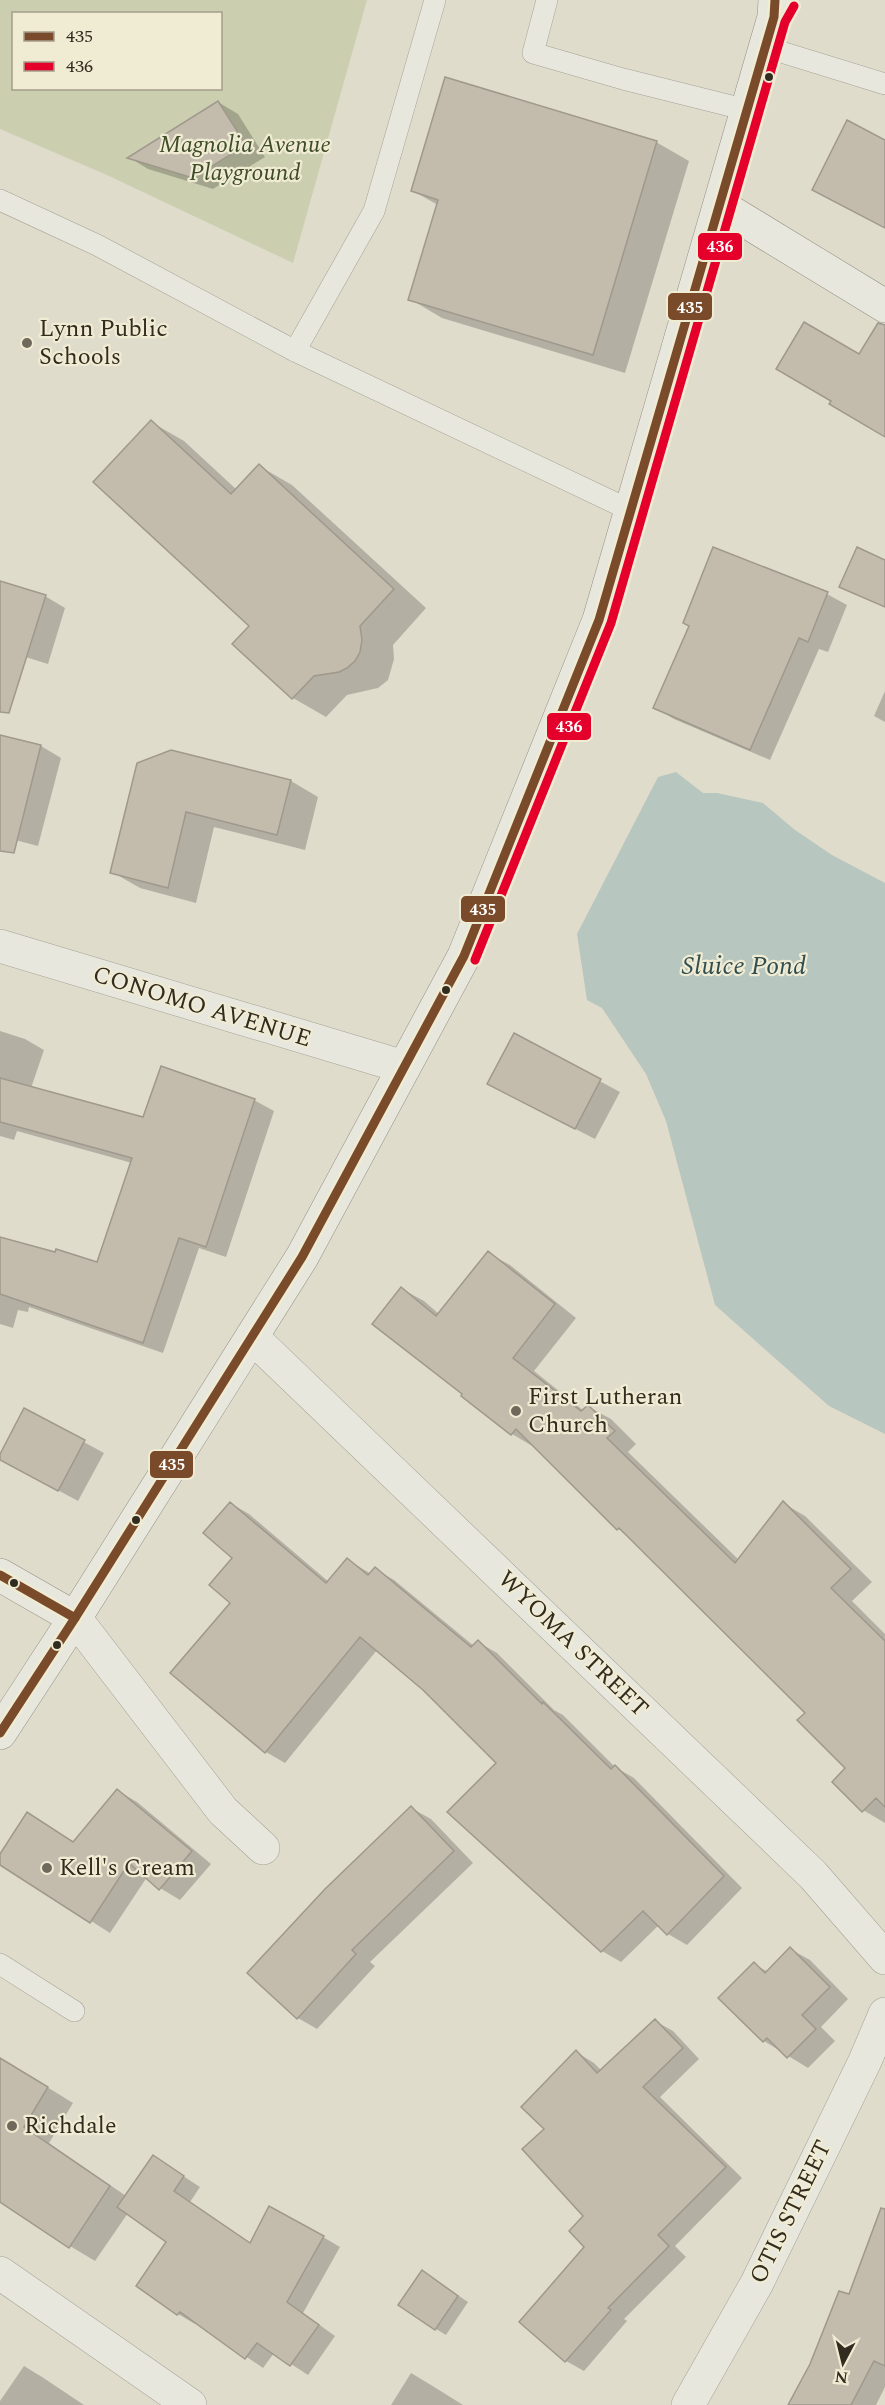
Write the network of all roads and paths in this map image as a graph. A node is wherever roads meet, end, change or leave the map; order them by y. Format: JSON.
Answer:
{"nodes":[{"id":1,"x":435,"y":0,"type":"edge"},
{"id":2,"x":547,"y":0,"type":"edge"},
{"id":3,"x":771,"y":13,"type":"edge"},
{"id":4,"x":885,"y":84,"type":"edge"},
{"id":5,"x":747,"y":110,"type":"junction"},
{"id":6,"x":0,"y":200,"type":"edge"},
{"id":7,"x":720,"y":206,"type":"junction"},
{"id":8,"x":885,"y":306,"type":"edge"},
{"id":9,"x":295,"y":351,"type":"junction"},
{"id":10,"x":632,"y":511,"type":"junction"},
{"id":11,"x":0,"y":946,"type":"edge"},
{"id":12,"x":404,"y":1067,"type":"junction"},
{"id":13,"x":252,"y":1337,"type":"junction"},
{"id":14,"x":0,"y":1575,"type":"edge"},
{"id":15,"x":75,"y":1618,"type":"junction"},
{"id":16,"x":0,"y":1733,"type":"edge"},
{"id":17,"x":263,"y":1848,"type":"dead end"},
{"id":18,"x":885,"y":1958,"type":"edge"},
{"id":19,"x":0,"y":1964,"type":"edge"},
{"id":20,"x":74,"y":2011,"type":"dead end"},
{"id":21,"x":885,"y":2014,"type":"edge"},
{"id":22,"x":0,"y":2273,"type":"edge"},
{"id":23,"x":190,"y":2405,"type":"edge"},
{"id":24,"x":688,"y":2405,"type":"edge"}],
"edges":[{"from":1,"to":9,"type":"lane"},
{"from":2,"to":5,"type":"lane"},
{"from":3,"to":4,"type":"lane"},
{"from":3,"to":5,"type":"street"},
{"from":5,"to":7,"type":"street"},
{"from":6,"to":9,"type":"lane"},
{"from":7,"to":8,"type":"street"},
{"from":7,"to":10,"type":"street"},
{"from":9,"to":10,"type":"lane"},
{"from":10,"to":12,"type":"street"},
{"from":11,"to":12,"type":"street","name":"CONOMO AVENUE"},
{"from":12,"to":13,"type":"street"},
{"from":13,"to":15,"type":"street"},
{"from":13,"to":18,"type":"street","name":"WYOMA STREET"},
{"from":14,"to":15,"type":"street"},
{"from":15,"to":16,"type":"street"},
{"from":15,"to":17,"type":"street"},
{"from":19,"to":20,"type":"lane"},
{"from":21,"to":24,"type":"street","name":"OTIS STREET"},
{"from":22,"to":23,"type":"street"}]}
